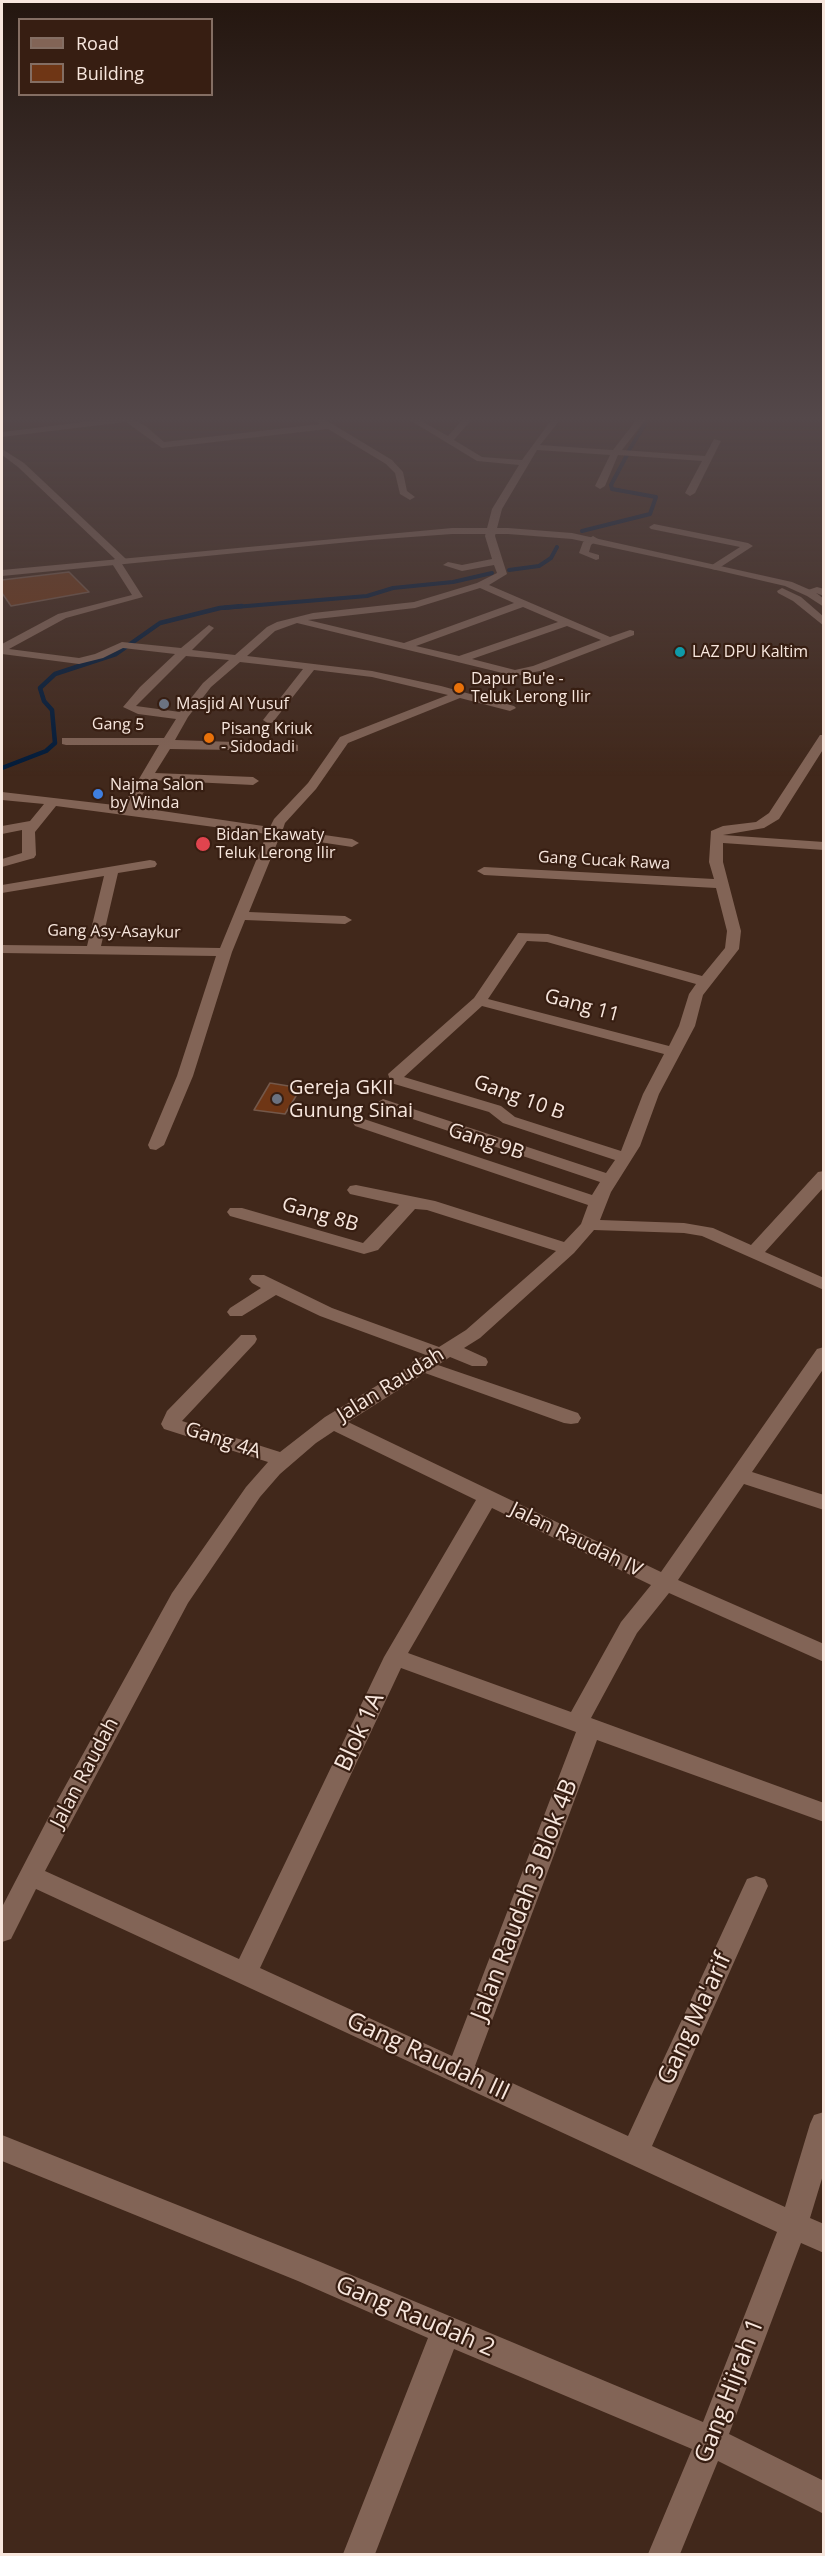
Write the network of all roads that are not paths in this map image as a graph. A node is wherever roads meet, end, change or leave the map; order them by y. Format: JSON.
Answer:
{"nodes":[{"id":1,"x":96,"y":538,"type":"edge"},
{"id":2,"x":357,"y":538,"type":"edge"},
{"id":3,"x":492,"y":538,"type":"edge"},
{"id":4,"x":570,"y":538,"type":"edge"},
{"id":5,"x":710,"y":538,"type":"edge"},
{"id":6,"x":590,"y":542,"type":"junction"},
{"id":7,"x":596,"y":557,"type":"dead end"},
{"id":8,"x":119,"y":561,"type":"junction"},
{"id":9,"x":499,"y":561,"type":"junction"},
{"id":10,"x":448,"y":565,"type":"dead end"},
{"id":11,"x":716,"y":567,"type":"junction"},
{"id":12,"x":2,"y":573,"type":"edge"},
{"id":13,"x":480,"y":585,"type":"junction"},
{"id":14,"x":817,"y":589,"type":"edge"},
{"id":15,"x":524,"y":603,"type":"junction"},
{"id":16,"x":824,"y":604,"type":"edge"},
{"id":17,"x":294,"y":620,"type":"junction"},
{"id":18,"x":566,"y":623,"type":"junction"},
{"id":19,"x":824,"y":623,"type":"edge"},
{"id":20,"x":209,"y":628,"type":"dead end"},
{"id":21,"x":630,"y":633,"type":"dead end"},
{"id":22,"x":611,"y":641,"type":"junction"},
{"id":23,"x":403,"y":647,"type":"junction"},
{"id":24,"x":2,"y":650,"type":"edge"},
{"id":25,"x":183,"y":652,"type":"junction"},
{"id":26,"x":237,"y":658,"type":"junction"},
{"id":27,"x":459,"y":660,"type":"junction"},
{"id":28,"x":311,"y":667,"type":"junction"},
{"id":29,"x":460,"y":694,"type":"junction"},
{"id":30,"x":510,"y":708,"type":"dead end"},
{"id":31,"x":183,"y":716,"type":"junction"},
{"id":32,"x":268,"y":720,"type":"dead end"},
{"id":33,"x":824,"y":738,"type":"edge"},
{"id":34,"x":66,"y":741,"type":"dead end"},
{"id":35,"x":169,"y":744,"type":"junction"},
{"id":36,"x":294,"y":748,"type":"dead end"},
{"id":37,"x":148,"y":776,"type":"junction"},
{"id":38,"x":253,"y":781,"type":"dead end"},
{"id":39,"x":2,"y":796,"type":"edge"},
{"id":40,"x":53,"y":802,"type":"junction"},
{"id":41,"x":127,"y":810,"type":"junction"},
{"id":42,"x":33,"y":824,"type":"junction"},
{"id":43,"x":2,"y":830,"type":"edge"},
{"id":44,"x":273,"y":833,"type":"junction"},
{"id":45,"x":717,"y":839,"type":"junction"},
{"id":46,"x":352,"y":843,"type":"dead end"},
{"id":47,"x":824,"y":846,"type":"edge"},
{"id":48,"x":2,"y":864,"type":"edge"},
{"id":49,"x":150,"y":864,"type":"dead end"},
{"id":50,"x":112,"y":870,"type":"junction"},
{"id":51,"x":484,"y":870,"type":"dead end"},
{"id":52,"x":722,"y":884,"type":"junction"},
{"id":53,"x":2,"y":889,"type":"edge"},
{"id":54,"x":240,"y":916,"type":"junction"},
{"id":55,"x":345,"y":920,"type":"dead end"},
{"id":56,"x":2,"y":949,"type":"edge"},
{"id":57,"x":93,"y":949,"type":"junction"},
{"id":58,"x":225,"y":952,"type":"junction"},
{"id":59,"x":706,"y":982,"type":"junction"},
{"id":60,"x":479,"y":1001,"type":"junction"},
{"id":61,"x":675,"y":1052,"type":"junction"},
{"id":62,"x":383,"y":1104,"type":"dead end"},
{"id":63,"x":361,"y":1123,"type":"dead end"},
{"id":64,"x":156,"y":1145,"type":"dead end"},
{"id":65,"x":626,"y":1158,"type":"junction"},
{"id":66,"x":824,"y":1176,"type":"edge"},
{"id":67,"x":609,"y":1179,"type":"junction"},
{"id":68,"x":356,"y":1190,"type":"dead end"},
{"id":69,"x":411,"y":1203,"type":"junction"},
{"id":70,"x":598,"y":1203,"type":"junction"},
{"id":71,"x":236,"y":1212,"type":"dead end"},
{"id":72,"x":589,"y":1225,"type":"junction"},
{"id":73,"x":568,"y":1249,"type":"junction"},
{"id":74,"x":755,"y":1252,"type":"junction"},
{"id":75,"x":258,"y":1279,"type":"dead end"},
{"id":76,"x":824,"y":1285,"type":"edge"},
{"id":77,"x":275,"y":1287,"type":"junction"},
{"id":78,"x":236,"y":1312,"type":"dead end"},
{"id":79,"x":248,"y":1339,"type":"dead end"},
{"id":80,"x":445,"y":1351,"type":"junction"},
{"id":81,"x":824,"y":1353,"type":"edge"},
{"id":82,"x":479,"y":1362,"type":"dead end"},
{"id":83,"x":420,"y":1365,"type":"junction"},
{"id":84,"x":572,"y":1418,"type":"dead end"},
{"id":85,"x":332,"y":1422,"type":"junction"},
{"id":86,"x":283,"y":1460,"type":"junction"},
{"id":87,"x":739,"y":1474,"type":"junction"},
{"id":88,"x":488,"y":1498,"type":"junction"},
{"id":89,"x":824,"y":1503,"type":"edge"},
{"id":90,"x":664,"y":1583,"type":"junction"},
{"id":91,"x":824,"y":1654,"type":"edge"},
{"id":92,"x":395,"y":1657,"type":"junction"},
{"id":93,"x":584,"y":1725,"type":"junction"},
{"id":94,"x":824,"y":1813,"type":"edge"},
{"id":95,"x":32,"y":1876,"type":"junction"},
{"id":96,"x":756,"y":1886,"type":"dead end"},
{"id":97,"x":2,"y":1931,"type":"edge"},
{"id":98,"x":245,"y":1973,"type":"junction"},
{"id":99,"x":459,"y":2073,"type":"junction"},
{"id":100,"x":824,"y":2124,"type":"edge"},
{"id":101,"x":2,"y":2148,"type":"edge"},
{"id":102,"x":635,"y":2152,"type":"junction"},
{"id":103,"x":793,"y":2227,"type":"junction"},
{"id":104,"x":824,"y":2239,"type":"edge"},
{"id":105,"x":446,"y":2331,"type":"junction"},
{"id":106,"x":711,"y":2441,"type":"junction"},
{"id":107,"x":824,"y":2498,"type":"edge"},
{"id":108,"x":358,"y":2554,"type":"edge"},
{"id":109,"x":664,"y":2554,"type":"edge"}],
"edges":[{"from":1,"to":8,"type":"street"},
{"from":2,"to":8,"type":"street"},
{"from":3,"to":9,"type":"street"},
{"from":4,"to":6,"type":"street"},
{"from":5,"to":11,"type":"street"},
{"from":6,"to":7,"type":"street"},
{"from":6,"to":11,"type":"street"},
{"from":6,"to":19,"type":"street"},
{"from":8,"to":12,"type":"street"},
{"from":8,"to":24,"type":"street"},
{"from":9,"to":10,"type":"street"},
{"from":9,"to":13,"type":"street"},
{"from":11,"to":14,"type":"street"},
{"from":13,"to":15,"type":"street"},
{"from":13,"to":17,"type":"street"},
{"from":14,"to":16,"type":"street"},
{"from":15,"to":18,"type":"street"},
{"from":15,"to":23,"type":"street"},
{"from":17,"to":23,"type":"street"},
{"from":17,"to":26,"type":"street"},
{"from":18,"to":22,"type":"street"},
{"from":18,"to":27,"type":"street"},
{"from":20,"to":25,"type":"street"},
{"from":21,"to":22,"type":"street"},
{"from":22,"to":27,"type":"street"},
{"from":23,"to":27,"type":"street"},
{"from":24,"to":25,"type":"street"},
{"from":25,"to":26,"type":"street"},
{"from":25,"to":31,"type":"street"},
{"from":26,"to":28,"type":"street"},
{"from":26,"to":31,"type":"street"},
{"from":28,"to":29,"type":"street"},
{"from":28,"to":32,"type":"street"},
{"from":29,"to":30,"type":"street"},
{"from":29,"to":44,"type":"street"},
{"from":31,"to":35,"type":"street"},
{"from":33,"to":45,"type":"street"},
{"from":34,"to":35,"type":"street","name":"Gang 5"},
{"from":35,"to":36,"type":"street","name":"Gang 5"},
{"from":35,"to":37,"type":"street"},
{"from":37,"to":38,"type":"street"},
{"from":37,"to":41,"type":"street"},
{"from":39,"to":40,"type":"street"},
{"from":40,"to":41,"type":"street"},
{"from":40,"to":42,"type":"street"},
{"from":41,"to":44,"type":"street"},
{"from":42,"to":43,"type":"street"},
{"from":42,"to":48,"type":"street"},
{"from":44,"to":46,"type":"street"},
{"from":44,"to":54,"type":"street"},
{"from":45,"to":47,"type":"street"},
{"from":45,"to":52,"type":"street","name":"Jalan Raudah"},
{"from":49,"to":50,"type":"street"},
{"from":50,"to":53,"type":"street"},
{"from":50,"to":57,"type":"street"},
{"from":51,"to":52,"type":"street","name":"Gang Cucak Rawa"},
{"from":52,"to":59,"type":"street","name":"Jalan Raudah"},
{"from":54,"to":55,"type":"street"},
{"from":54,"to":58,"type":"street"},
{"from":56,"to":57,"type":"street","name":"Gang Asy-Asaykur"},
{"from":57,"to":58,"type":"street","name":"Gang Asy-Asaykur"},
{"from":58,"to":64,"type":"street"},
{"from":59,"to":60,"type":"street"},
{"from":59,"to":61,"type":"street","name":"Jalan Raudah"},
{"from":60,"to":61,"type":"street","name":"Gang 11"},
{"from":60,"to":65,"type":"street","name":"Gang 10 B"},
{"from":61,"to":65,"type":"street","name":"Jalan Raudah"},
{"from":62,"to":67,"type":"street"},
{"from":63,"to":70,"type":"street","name":"Gang 9B"},
{"from":65,"to":67,"type":"street","name":"Jalan Raudah"},
{"from":66,"to":74,"type":"street"},
{"from":67,"to":70,"type":"street","name":"Jalan Raudah"},
{"from":68,"to":69,"type":"street","name":"Gang 8B"},
{"from":69,"to":71,"type":"street","name":"Gang 8B"},
{"from":69,"to":73,"type":"street","name":"Gang 8B"},
{"from":70,"to":72,"type":"street","name":"Jalan Raudah"},
{"from":72,"to":73,"type":"street","name":"Jalan Raudah"},
{"from":72,"to":74,"type":"street"},
{"from":73,"to":80,"type":"street","name":"Jalan Raudah"},
{"from":74,"to":76,"type":"street"},
{"from":75,"to":77,"type":"street"},
{"from":77,"to":78,"type":"street"},
{"from":77,"to":80,"type":"street"},
{"from":79,"to":86,"type":"street","name":"Gang 4A"},
{"from":80,"to":82,"type":"street"},
{"from":80,"to":83,"type":"street","name":"Jalan Raudah"},
{"from":81,"to":87,"type":"street","name":"Jalan Raudah 3 Blok 4B"},
{"from":83,"to":84,"type":"street"},
{"from":83,"to":85,"type":"street","name":"Jalan Raudah"},
{"from":85,"to":86,"type":"street","name":"Jalan Raudah"},
{"from":85,"to":88,"type":"street","name":"Jalan Raudah IV"},
{"from":86,"to":95,"type":"street","name":"Jalan Raudah"},
{"from":87,"to":89,"type":"street"},
{"from":87,"to":90,"type":"street","name":"Jalan Raudah 3 Blok 4B"},
{"from":88,"to":90,"type":"street","name":"Jalan Raudah IV"},
{"from":88,"to":92,"type":"street","name":"Blok 1A"},
{"from":90,"to":91,"type":"street","name":"Jalan Raudah IV"},
{"from":90,"to":93,"type":"street","name":"Jalan Raudah 3 Blok 4B"},
{"from":92,"to":93,"type":"street"},
{"from":92,"to":98,"type":"street","name":"Blok 1A"},
{"from":93,"to":94,"type":"street"},
{"from":93,"to":99,"type":"street","name":"Jalan Raudah 3 Blok 4B"},
{"from":95,"to":97,"type":"street","name":"Jalan Raudah"},
{"from":95,"to":98,"type":"street","name":"Gang Raudah III"},
{"from":96,"to":102,"type":"street","name":"Gang Ma'arif"},
{"from":98,"to":99,"type":"street","name":"Gang Raudah III"},
{"from":99,"to":102,"type":"street","name":"Gang Raudah III"},
{"from":100,"to":103,"type":"street","name":"Gang Hijrah 1"},
{"from":101,"to":105,"type":"street","name":"Gang Raudah 2"},
{"from":102,"to":103,"type":"street","name":"Gang Raudah III"},
{"from":103,"to":104,"type":"street","name":"Gang Raudah III"},
{"from":103,"to":106,"type":"street","name":"Gang Hijrah 1"},
{"from":105,"to":106,"type":"street","name":"Gang Raudah 2"},
{"from":105,"to":108,"type":"street"},
{"from":106,"to":107,"type":"street","name":"Gang Raudah 2"},
{"from":106,"to":109,"type":"street","name":"Gang Hijrah 1"}]}
